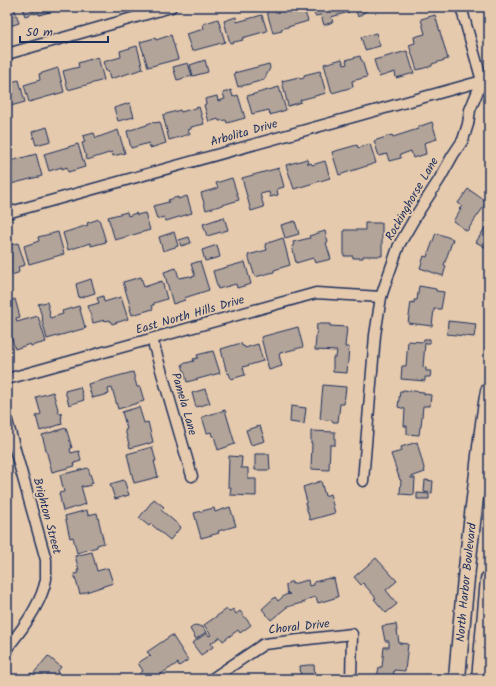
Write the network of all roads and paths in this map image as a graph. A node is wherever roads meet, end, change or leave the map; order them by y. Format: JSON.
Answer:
{"nodes":[{"id":1,"x":171,"y":7,"type":"edge"},
{"id":2,"x":461,"y":7,"type":"edge"},
{"id":3,"x":7,"y":54,"type":"edge"},
{"id":4,"x":485,"y":81,"type":"edge"},
{"id":5,"x":7,"y":213,"type":"edge"},
{"id":6,"x":382,"y":297,"type":"junction"},
{"id":7,"x":152,"y":339,"type":"junction"},
{"id":8,"x":7,"y":379,"type":"edge"},
{"id":9,"x":489,"y":391,"type":"edge"},
{"id":10,"x":7,"y":421,"type":"edge"},
{"id":11,"x":192,"y":476,"type":"dead end"},
{"id":12,"x":363,"y":481,"type":"dead end"},
{"id":13,"x":489,"y":579,"type":"edge"},
{"id":14,"x":7,"y":648,"type":"edge"},
{"id":15,"x":212,"y":679,"type":"edge"},
{"id":16,"x":351,"y":679,"type":"edge"},
{"id":17,"x":457,"y":679,"type":"edge"},
{"id":18,"x":480,"y":679,"type":"edge"}],
"edges":[{"from":1,"to":3,"type":"street"},
{"from":2,"to":4,"type":"street"},
{"from":4,"to":5,"type":"street","name":"Arbolita Drive"},
{"from":4,"to":6,"type":"street","name":"Rockinghorse Lane"},
{"from":6,"to":7,"type":"street","name":"East North Hills Drive"},
{"from":6,"to":12,"type":"street","name":"Rockinghorse Lane"},
{"from":7,"to":8,"type":"street","name":"East North Hills Drive"},
{"from":7,"to":11,"type":"street","name":"Pamela Lane"},
{"from":9,"to":17,"type":"main road","name":"North Harbor Boulevard"},
{"from":10,"to":14,"type":"street","name":"Brighton Street"},
{"from":13,"to":18,"type":"main road","name":"North Harbor Boulevard"},
{"from":15,"to":16,"type":"street","name":"Choral Drive"}]}
